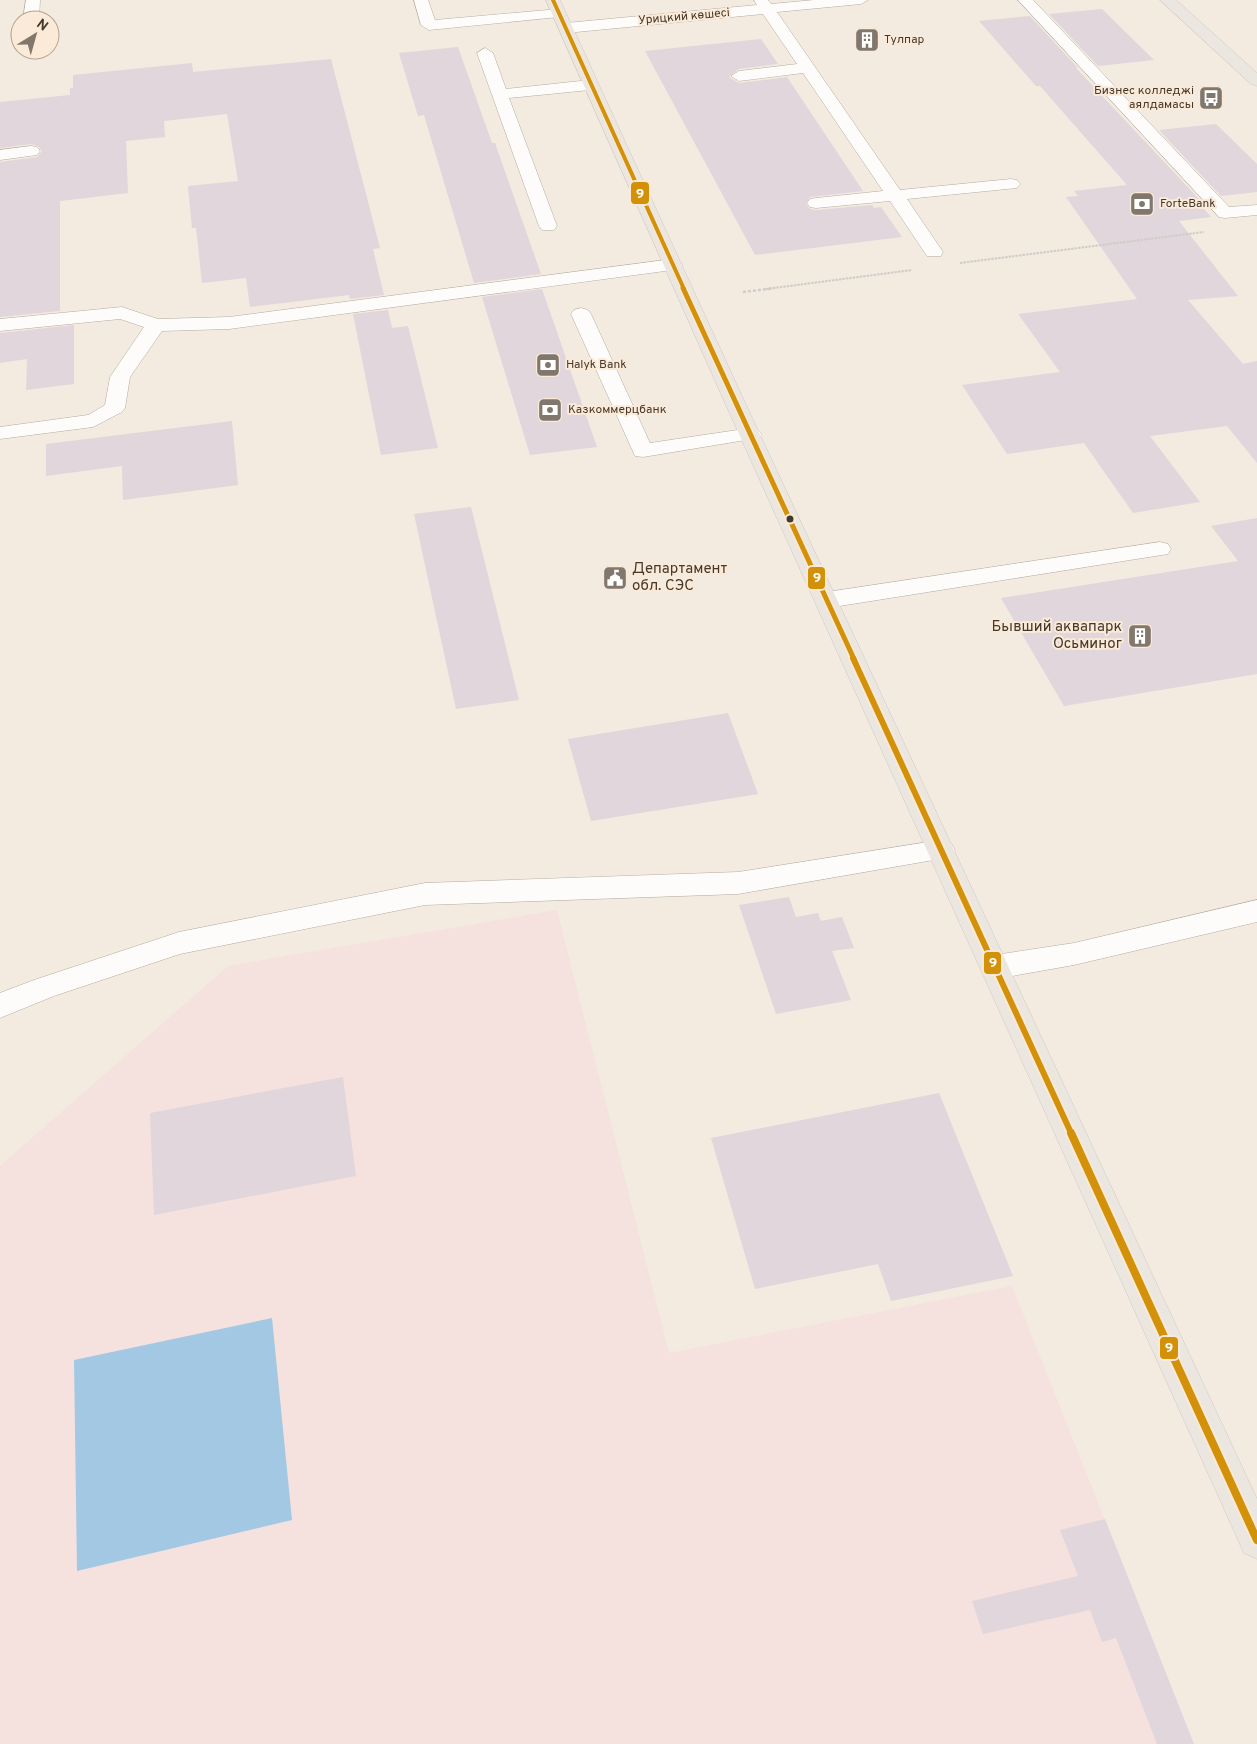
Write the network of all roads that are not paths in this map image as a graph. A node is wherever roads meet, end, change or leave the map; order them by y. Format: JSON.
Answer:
{"nodes":[{"id":1,"x":421,"y":0,"type":"edge"},
{"id":2,"x":861,"y":0,"type":"edge"},
{"id":3,"x":1025,"y":0,"type":"edge"},
{"id":4,"x":1167,"y":0,"type":"edge"},
{"id":5,"x":764,"y":4,"type":"edge"},
{"id":6,"x":559,"y":14,"type":"edge"},
{"id":7,"x":484,"y":53,"type":"dead end"},
{"id":8,"x":808,"y":68,"type":"junction"},
{"id":9,"x":739,"y":76,"type":"dead end"},
{"id":10,"x":1257,"y":81,"type":"edge"},
{"id":11,"x":590,"y":85,"type":"junction"},
{"id":12,"x":500,"y":94,"type":"junction"},
{"id":13,"x":31,"y":151,"type":"dead end"},
{"id":14,"x":0,"y":155,"type":"edge"},
{"id":15,"x":1011,"y":184,"type":"dead end"},
{"id":16,"x":894,"y":195,"type":"junction"},
{"id":17,"x":816,"y":203,"type":"dead end"},
{"id":18,"x":1257,"y":210,"type":"edge"},
{"id":19,"x":548,"y":226,"type":"dead end"},
{"id":20,"x":934,"y":252,"type":"dead end"},
{"id":21,"x":674,"y":266,"type":"junction"},
{"id":22,"x":581,"y":314,"type":"dead end"},
{"id":23,"x":0,"y":325,"type":"edge"},
{"id":24,"x":156,"y":325,"type":"junction"},
{"id":25,"x":0,"y":433,"type":"edge"},
{"id":26,"x":751,"y":434,"type":"junction"},
{"id":27,"x":1160,"y":549,"type":"dead end"},
{"id":28,"x":827,"y":600,"type":"junction"},
{"id":29,"x":941,"y":850,"type":"junction"},
{"id":30,"x":1257,"y":911,"type":"edge"},
{"id":31,"x":995,"y":968,"type":"junction"},
{"id":32,"x":0,"y":1006,"type":"edge"},
{"id":33,"x":1249,"y":1504,"type":"edge"},
{"id":34,"x":1257,"y":1540,"type":"edge"}],
"edges":[{"from":1,"to":6,"type":"street","name":"Урицкий көшесі"},
{"from":2,"to":5,"type":"street","name":"Урицкий көшесі"},
{"from":3,"to":18,"type":"street"},
{"from":4,"to":10,"type":"main road"},
{"from":5,"to":6,"type":"street","name":"Урицкий көшесі"},
{"from":5,"to":8,"type":"street"},
{"from":6,"to":11,"type":"main road"},
{"from":7,"to":12,"type":"street"},
{"from":8,"to":9,"type":"street"},
{"from":8,"to":16,"type":"street"},
{"from":11,"to":12,"type":"street"},
{"from":11,"to":21,"type":"main road"},
{"from":12,"to":19,"type":"street"},
{"from":13,"to":14,"type":"street"},
{"from":15,"to":16,"type":"street"},
{"from":16,"to":17,"type":"street"},
{"from":16,"to":20,"type":"street"},
{"from":21,"to":24,"type":"street"},
{"from":21,"to":26,"type":"main road"},
{"from":22,"to":26,"type":"street"},
{"from":23,"to":24,"type":"street"},
{"from":24,"to":25,"type":"street"},
{"from":26,"to":28,"type":"main road"},
{"from":27,"to":28,"type":"street"},
{"from":28,"to":29,"type":"main road"},
{"from":29,"to":31,"type":"main road"},
{"from":29,"to":32,"type":"street"},
{"from":30,"to":31,"type":"street"},
{"from":31,"to":33,"type":"main road"},
{"from":33,"to":34,"type":"main road"}]}
